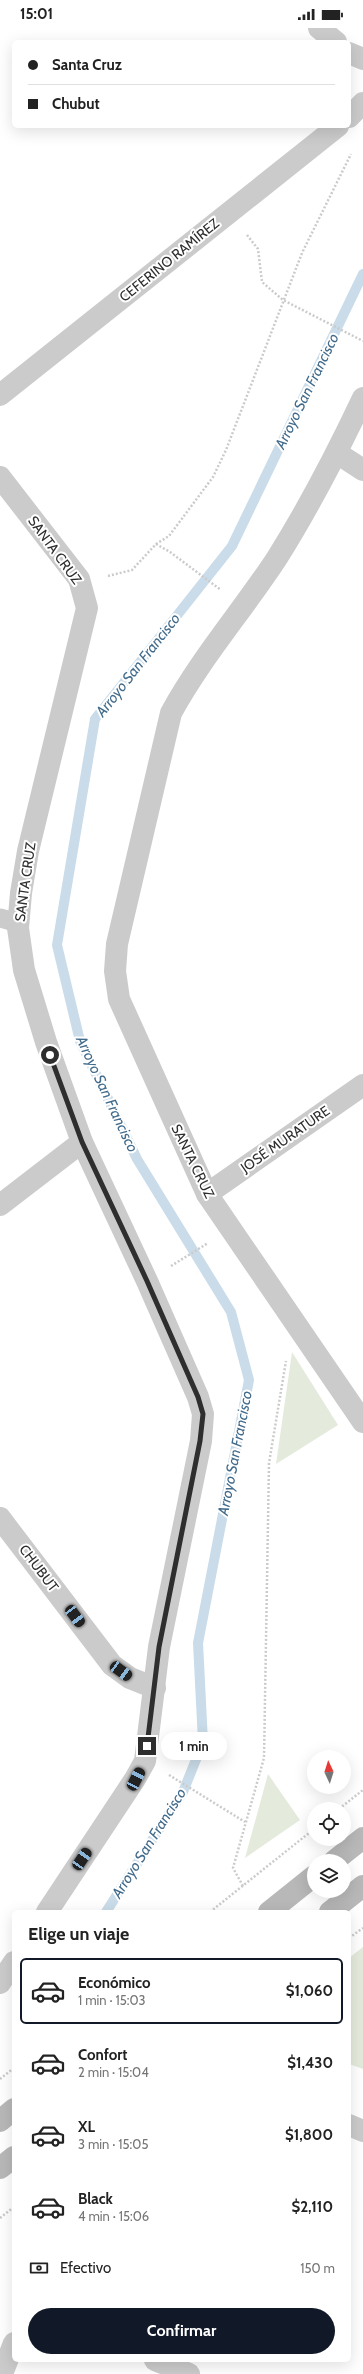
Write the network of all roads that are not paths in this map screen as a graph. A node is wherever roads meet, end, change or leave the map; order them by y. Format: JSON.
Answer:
{"nodes":[{"id":1,"x":319,"y":28,"type":"edge"},
{"id":2,"x":334,"y":40,"type":"edge"},
{"id":3,"x":351,"y":54,"type":"edge"},
{"id":4,"x":363,"y":59,"type":"edge"},
{"id":5,"x":363,"y":103,"type":"edge"},
{"id":6,"x":351,"y":115,"type":"edge"},
{"id":7,"x":335,"y":128,"type":"edge"},
{"id":8,"x":0,"y":395,"type":"edge"},
{"id":9,"x":363,"y":398,"type":"edge"},
{"id":10,"x":337,"y":453,"type":"junction"},
{"id":11,"x":363,"y":470,"type":"edge"},
{"id":12,"x":0,"y":477,"type":"edge"},
{"id":13,"x":9,"y":920,"type":"edge"},
{"id":14,"x":363,"y":1085,"type":"edge"},
{"id":15,"x":82,"y":1142,"type":"junction"},
{"id":16,"x":207,"y":1194,"type":"junction"},
{"id":17,"x":0,"y":1204,"type":"edge"},
{"id":18,"x":363,"y":1422,"type":"edge"},
{"id":19,"x":0,"y":1518,"type":"edge"},
{"id":20,"x":155,"y":1688,"type":"junction"},
{"id":21,"x":363,"y":1838,"type":"edge"},
{"id":22,"x":343,"y":1854,"type":"edge"},
{"id":23,"x":307,"y":1882,"type":"edge"},
{"id":24,"x":363,"y":1886,"type":"edge"},
{"id":25,"x":48,"y":1910,"type":"edge"},
{"id":26,"x":272,"y":1910,"type":"edge"},
{"id":27,"x":333,"y":1910,"type":"edge"},
{"id":28,"x":12,"y":1965,"type":"edge"},
{"id":29,"x":0,"y":1983,"type":"edge"},
{"id":30,"x":12,"y":2112,"type":"edge"},
{"id":31,"x":0,"y":2121,"type":"edge"},
{"id":32,"x":351,"y":2126,"type":"edge"},
{"id":33,"x":363,"y":2131,"type":"edge"},
{"id":34,"x":12,"y":2159,"type":"edge"},
{"id":35,"x":0,"y":2168,"type":"edge"},
{"id":36,"x":12,"y":2348,"type":"edge"},
{"id":37,"x":160,"y":2362,"type":"edge"},
{"id":38,"x":2,"y":2374,"type":"edge"},
{"id":39,"x":189,"y":2374,"type":"edge"}],
"edges":[{"from":1,"to":2,"type":"street"},
{"from":3,"to":4,"type":"street"},
{"from":5,"to":6,"type":"street"},
{"from":7,"to":8,"type":"street","name":"CEFERINO RAMÍREZ"},
{"from":9,"to":10,"type":"street","name":"SANTA CRUZ"},
{"from":10,"to":11,"type":"street"},
{"from":10,"to":16,"type":"street","name":"SANTA CRUZ"},
{"from":12,"to":13,"type":"street","name":"SANTA CRUZ"},
{"from":13,"to":15,"type":"street","name":"SANTA CRUZ"},
{"from":14,"to":16,"type":"street","name":"JOSÉ MURATURE"},
{"from":15,"to":17,"type":"street"},
{"from":15,"to":20,"type":"street","name":"SANTA CRUZ"},
{"from":16,"to":18,"type":"street","name":"SANTA CRUZ"},
{"from":19,"to":20,"type":"street","name":"CHUBUT"},
{"from":20,"to":25,"type":"street"},
{"from":21,"to":22,"type":"main road"},
{"from":23,"to":26,"type":"main road"},
{"from":24,"to":27,"type":"main road"},
{"from":28,"to":29,"type":"street"},
{"from":30,"to":31,"type":"main road"},
{"from":32,"to":33,"type":"street"},
{"from":34,"to":35,"type":"main road"},
{"from":36,"to":38,"type":"street"},
{"from":37,"to":39,"type":"street"}]}
